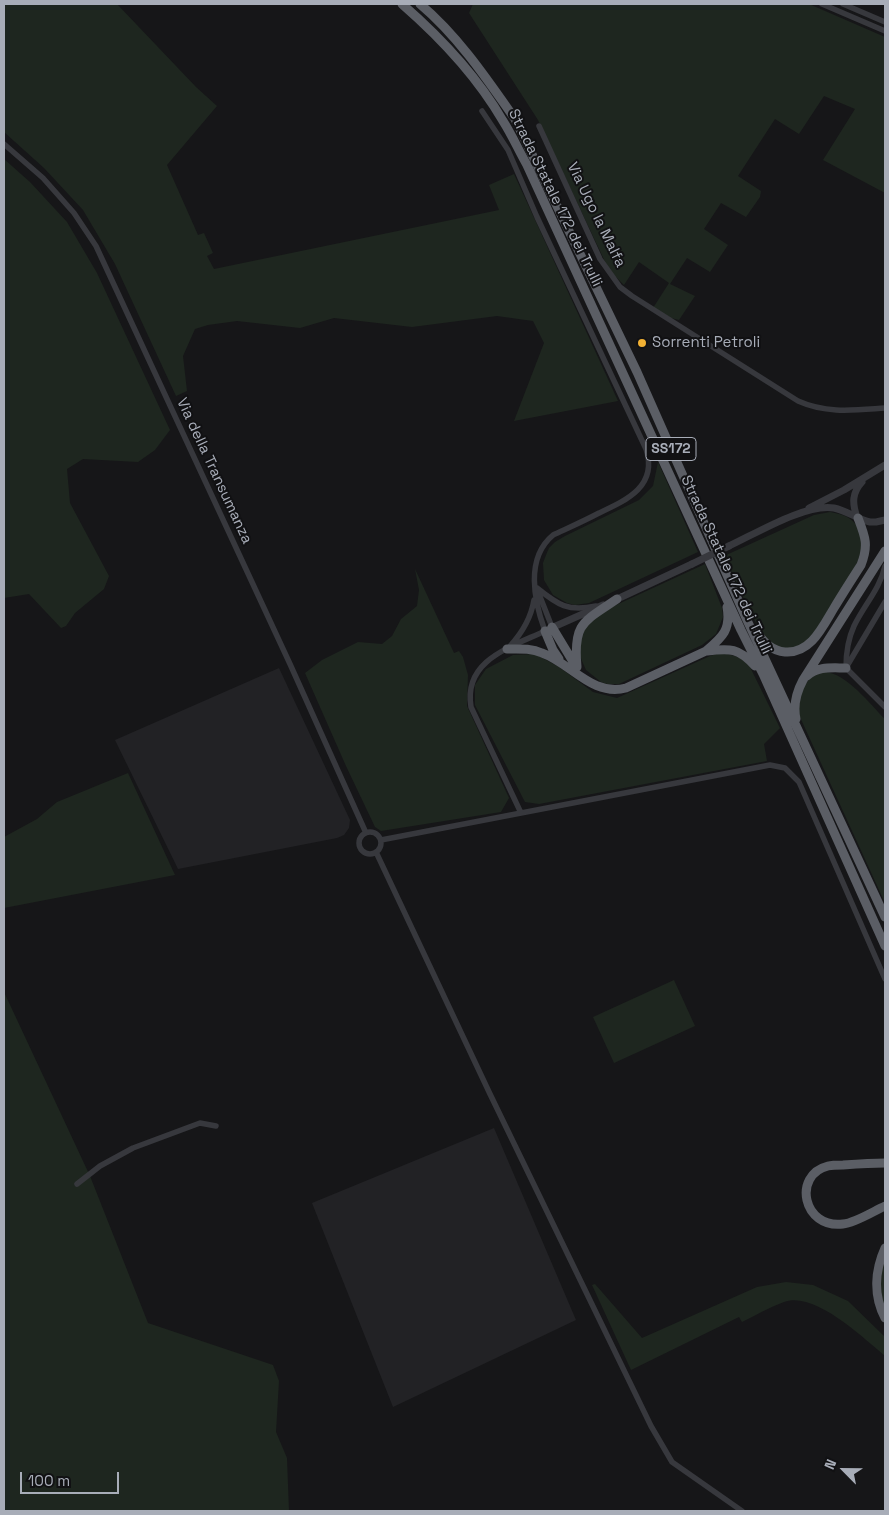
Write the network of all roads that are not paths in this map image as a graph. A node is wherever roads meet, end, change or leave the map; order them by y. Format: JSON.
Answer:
{"nodes":[{"id":1,"x":402,"y":4,"type":"edge"},
{"id":2,"x":420,"y":4,"type":"edge"},
{"id":3,"x":822,"y":4,"type":"edge"},
{"id":4,"x":842,"y":4,"type":"edge"},
{"id":5,"x":855,"y":6,"type":"edge"},
{"id":6,"x":851,"y":16,"type":"junction"},
{"id":7,"x":885,"y":22,"type":"edge"},
{"id":8,"x":885,"y":31,"type":"edge"},
{"id":9,"x":482,"y":110,"type":"dead end"},
{"id":10,"x":539,"y":126,"type":"dead end"},
{"id":11,"x":4,"y":144,"type":"edge"},
{"id":12,"x":885,"y":408,"type":"edge"},
{"id":13,"x":885,"y":465,"type":"edge"},
{"id":14,"x":868,"y":476,"type":"junction"},
{"id":15,"x":800,"y":513,"type":"junction"},
{"id":16,"x":858,"y":518,"type":"junction"},
{"id":17,"x":885,"y":520,"type":"edge"},
{"id":18,"x":885,"y":551,"type":"edge"},
{"id":19,"x":885,"y":566,"type":"edge"},
{"id":20,"x":536,"y":587,"type":"junction"},
{"id":21,"x":724,"y":594,"type":"junction"},
{"id":22,"x":617,"y":599,"type":"junction"},
{"id":23,"x":885,"y":602,"type":"edge"},
{"id":24,"x":606,"y":604,"type":"junction"},
{"id":25,"x":746,"y":618,"type":"junction"},
{"id":26,"x":549,"y":629,"type":"junction"},
{"id":27,"x":507,"y":649,"type":"junction"},
{"id":28,"x":706,"y":651,"type":"junction"},
{"id":29,"x":562,"y":662,"type":"junction"},
{"id":30,"x":577,"y":667,"type":"junction"},
{"id":31,"x":846,"y":668,"type":"junction"},
{"id":32,"x":762,"y":674,"type":"junction"},
{"id":33,"x":583,"y":678,"type":"junction"},
{"id":34,"x":803,"y":680,"type":"junction"},
{"id":35,"x":885,"y":707,"type":"edge"},
{"id":36,"x":798,"y":729,"type":"junction"},
{"id":37,"x":521,"y":813,"type":"junction"},
{"id":38,"x":366,"y":833,"type":"junction"},
{"id":39,"x":381,"y":840,"type":"junction"},
{"id":40,"x":376,"y":852,"type":"junction"},
{"id":41,"x":885,"y":917,"type":"edge"},
{"id":42,"x":885,"y":946,"type":"edge"},
{"id":43,"x":885,"y":979,"type":"edge"},
{"id":44,"x":216,"y":1126,"type":"dead end"},
{"id":45,"x":885,"y":1163,"type":"edge"},
{"id":46,"x":77,"y":1184,"type":"dead end"},
{"id":47,"x":885,"y":1206,"type":"edge"},
{"id":48,"x":885,"y":1248,"type":"edge"},
{"id":49,"x":885,"y":1318,"type":"edge"},
{"id":50,"x":742,"y":1511,"type":"edge"}],
"edges":[{"from":1,"to":21,"type":"highway","name":"Strada Statale 172 dei Trulli","number":"SS172"},
{"from":2,"to":25,"type":"highway","name":"Strada Statale 172 dei Trulli","number":"SS172"},
{"from":3,"to":6,"type":"street"},
{"from":4,"to":5,"type":"street"},
{"from":5,"to":6,"type":"street"},
{"from":5,"to":7,"type":"street"},
{"from":6,"to":8,"type":"street"},
{"from":9,"to":20,"type":"street"},
{"from":10,"to":12,"type":"street","name":"Via Ugo la Malfa"},
{"from":11,"to":38,"type":"street","name":"Via della Transumanza"},
{"from":13,"to":14,"type":"street"},
{"from":14,"to":15,"type":"street"},
{"from":14,"to":16,"type":"street"},
{"from":15,"to":16,"type":"street"},
{"from":15,"to":22,"type":"street","bridge":true},
{"from":16,"to":17,"type":"street"},
{"from":16,"to":25,"type":"highway"},
{"from":18,"to":34,"type":"highway"},
{"from":19,"to":31,"type":"street"},
{"from":20,"to":24,"type":"street"},
{"from":20,"to":26,"type":"street"},
{"from":20,"to":27,"type":"street"},
{"from":21,"to":28,"type":"highway"},
{"from":21,"to":32,"type":"highway","name":"Strada Statale 172 dei Trulli","number":"SS172"},
{"from":22,"to":24,"type":"street"},
{"from":22,"to":30,"type":"highway"},
{"from":23,"to":31,"type":"street"},
{"from":24,"to":26,"type":"street"},
{"from":25,"to":36,"type":"highway","name":"Strada Statale 172 dei Trulli","number":"SS172"},
{"from":26,"to":27,"type":"street"},
{"from":26,"to":29,"type":"highway"},
{"from":26,"to":30,"type":"highway"},
{"from":27,"to":29,"type":"highway"},
{"from":27,"to":37,"type":"street"},
{"from":28,"to":32,"type":"highway"},
{"from":28,"to":33,"type":"highway"},
{"from":29,"to":33,"type":"highway"},
{"from":30,"to":33,"type":"highway"},
{"from":31,"to":34,"type":"highway"},
{"from":31,"to":35,"type":"street"},
{"from":32,"to":42,"type":"highway","name":"Strada Statale 172 dei Trulli","number":"SS172"},
{"from":34,"to":36,"type":"highway"},
{"from":36,"to":41,"type":"highway","name":"Strada Statale 172 dei Trulli","number":"SS172"},
{"from":37,"to":39,"type":"street"},
{"from":37,"to":43,"type":"street"},
{"from":38,"to":39,"type":"street"},
{"from":38,"to":40,"type":"street"},
{"from":39,"to":40,"type":"street"},
{"from":40,"to":50,"type":"street"},
{"from":44,"to":46,"type":"street"},
{"from":45,"to":47,"type":"highway"},
{"from":48,"to":49,"type":"highway"}]}
